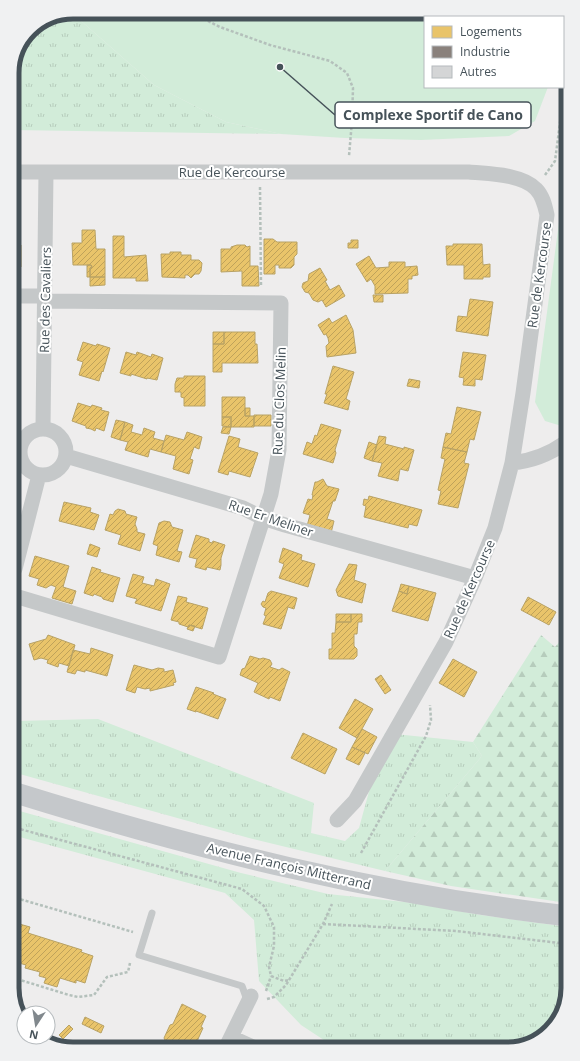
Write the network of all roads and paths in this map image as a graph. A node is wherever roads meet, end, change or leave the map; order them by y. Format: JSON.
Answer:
{"nodes":[{"id":1,"x":204,"y":19,"type":"edge"},
{"id":2,"x":561,"y":120,"type":"edge"},
{"id":3,"x":19,"y":172,"type":"edge"},
{"id":4,"x":46,"y":172,"type":"junction"},
{"id":5,"x":260,"y":172,"type":"junction"},
{"id":6,"x":347,"y":172,"type":"junction"},
{"id":7,"x":536,"y":189,"type":"junction"},
{"id":8,"x":19,"y":297,"type":"edge"},
{"id":9,"x":45,"y":299,"type":"junction"},
{"id":10,"x":261,"y":303,"type":"junction"},
{"id":11,"x":43,"y":428,"type":"junction"},
{"id":12,"x":19,"y":437,"type":"edge"},
{"id":13,"x":19,"y":444,"type":"edge"},
{"id":14,"x":561,"y":446,"type":"edge"},
{"id":15,"x":66,"y":456,"type":"junction"},
{"id":16,"x":512,"y":463,"type":"junction"},
{"id":17,"x":39,"y":474,"type":"junction"},
{"id":18,"x":263,"y":518,"type":"junction"},
{"id":19,"x":19,"y":553,"type":"edge"},
{"id":20,"x":476,"y":578,"type":"junction"},
{"id":21,"x":19,"y":597,"type":"edge"},
{"id":22,"x":419,"y":690,"type":"junction"},
{"id":23,"x":19,"y":794,"type":"edge"},
{"id":24,"x":337,"y":820,"type":"dead end"},
{"id":25,"x":19,"y":829,"type":"edge"},
{"id":26,"x":361,"y":853,"type":"dead end"},
{"id":27,"x":19,"y":899,"type":"edge"},
{"id":28,"x":332,"y":904,"type":"dead end"},
{"id":29,"x":152,"y":913,"type":"dead end"},
{"id":30,"x":561,"y":915,"type":"edge"},
{"id":31,"x":323,"y":924,"type":"junction"},
{"id":32,"x":145,"y":936,"type":"junction"},
{"id":33,"x":561,"y":943,"type":"edge"},
{"id":34,"x":140,"y":955,"type":"junction"},
{"id":35,"x":289,"y":980,"type":"junction"},
{"id":36,"x":19,"y":981,"type":"edge"},
{"id":37,"x":249,"y":999,"type":"junction"},
{"id":38,"x":228,"y":1042,"type":"edge"}],
"edges":[{"from":1,"to":6,"type":"path"},
{"from":2,"to":7,"type":"path"},
{"from":3,"to":4,"type":"street","name":"Rue de Kercourse"},
{"from":4,"to":5,"type":"street","name":"Rue de Kercourse"},
{"from":4,"to":9,"type":"street","name":"Rue des Cavaliers"},
{"from":5,"to":6,"type":"street","name":"Rue de Kercourse"},
{"from":5,"to":10,"type":"path"},
{"from":6,"to":7,"type":"street","name":"Rue de Kercourse"},
{"from":7,"to":16,"type":"street","name":"Rue de Kercourse"},
{"from":8,"to":9,"type":"street","name":"Rue du Clos Melin"},
{"from":9,"to":10,"type":"street","name":"Rue du Clos Melin"},
{"from":9,"to":11,"type":"street","name":"Rue des Cavaliers"},
{"from":10,"to":18,"type":"street","name":"Rue du Clos Melin"},
{"from":11,"to":12,"type":"street"},
{"from":11,"to":15,"type":"street"},
{"from":13,"to":17,"type":"street"},
{"from":14,"to":16,"type":"street"},
{"from":15,"to":17,"type":"street"},
{"from":15,"to":18,"type":"street","name":"Rue Er Meliner"},
{"from":16,"to":20,"type":"street","name":"Rue de Kercourse"},
{"from":17,"to":19,"type":"street"},
{"from":18,"to":20,"type":"street","name":"Rue Er Meliner"},
{"from":18,"to":21,"type":"street","name":"Rue du Clos Melin"},
{"from":20,"to":22,"type":"street","name":"Rue de Kercourse"},
{"from":22,"to":24,"type":"street","name":"Rue de Kercourse"},
{"from":22,"to":26,"type":"path"},
{"from":23,"to":30,"type":"main road","name":"Avenue François Mitterrand"},
{"from":25,"to":35,"type":"path"},
{"from":27,"to":32,"type":"path"},
{"from":28,"to":31,"type":"path"},
{"from":29,"to":32,"type":"lane"},
{"from":31,"to":33,"type":"path"},
{"from":31,"to":35,"type":"path"},
{"from":32,"to":34,"type":"lane"},
{"from":34,"to":36,"type":"path"},
{"from":34,"to":37,"type":"lane"},
{"from":35,"to":37,"type":"path"},
{"from":37,"to":38,"type":"street"}]}
